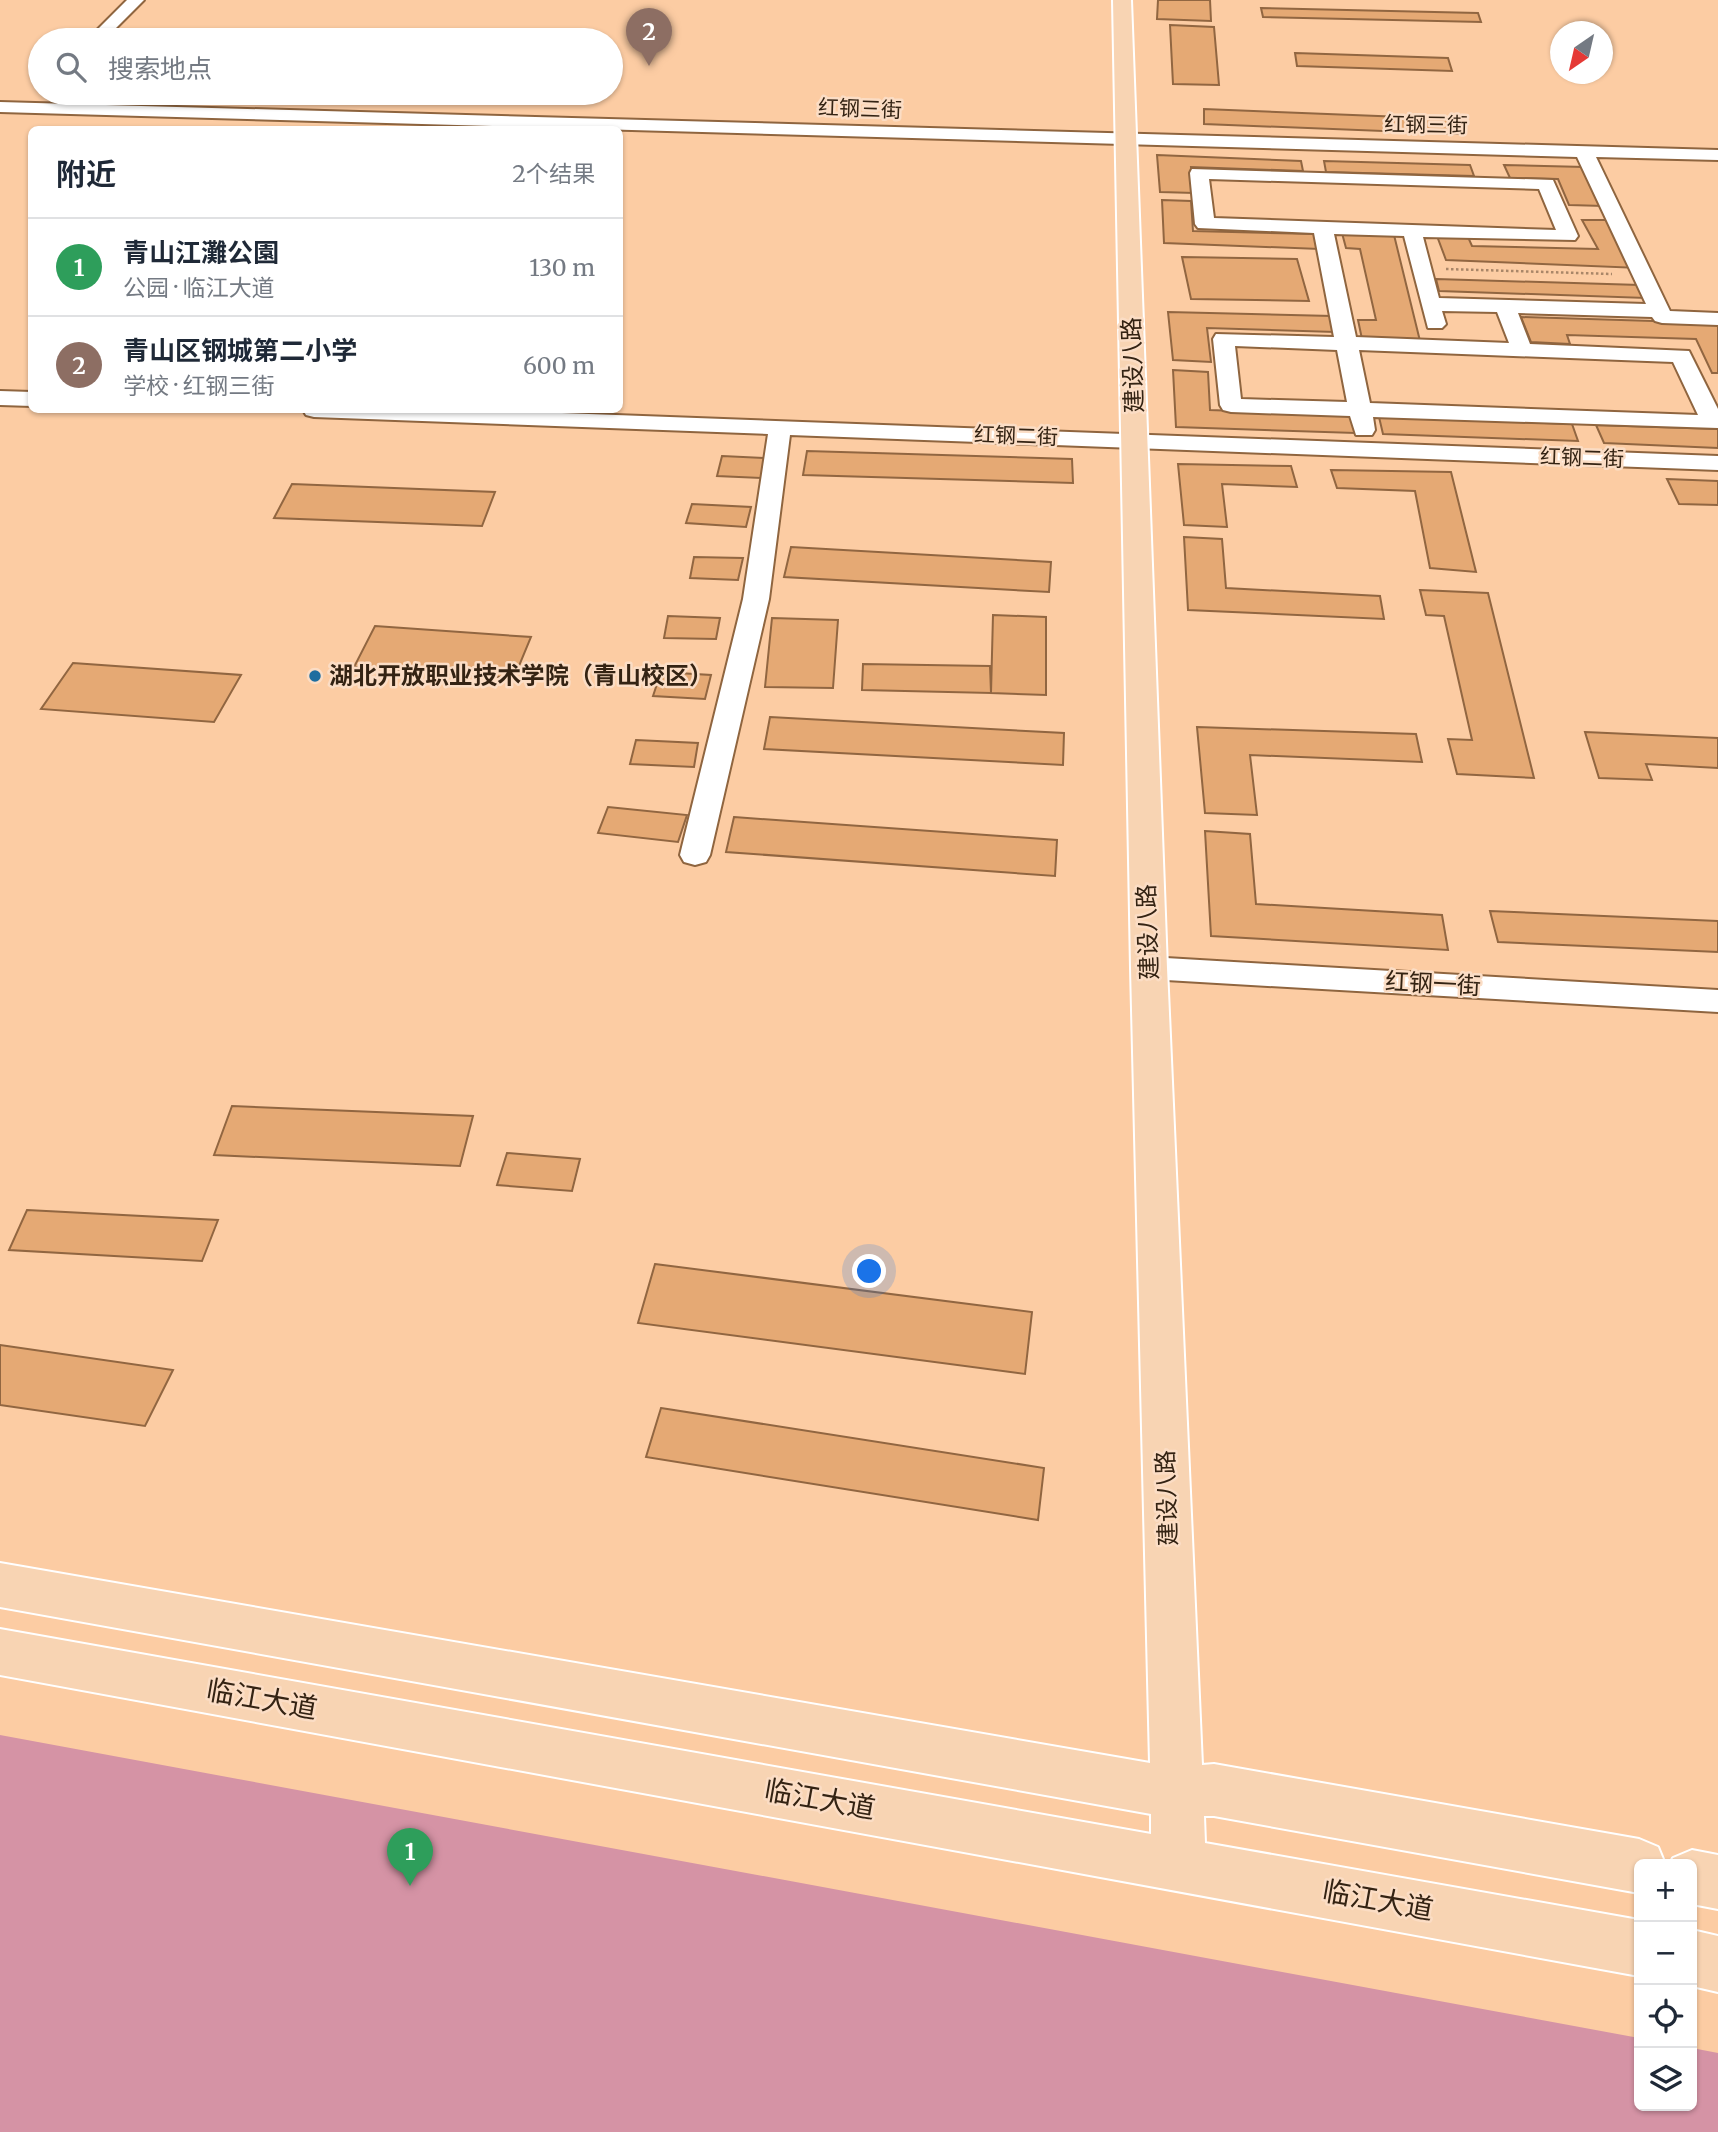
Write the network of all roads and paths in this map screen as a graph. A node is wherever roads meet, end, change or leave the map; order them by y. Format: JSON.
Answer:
{"nodes":[{"id":1,"x":136,"y":0,"type":"edge"},
{"id":2,"x":1122,"y":0,"type":"edge"},
{"id":3,"x":107,"y":28,"type":"edge"},
{"id":4,"x":30,"y":105,"type":"edge"},
{"id":5,"x":0,"y":107,"type":"edge"},
{"id":6,"x":27,"y":108,"type":"junction"},
{"id":7,"x":9,"y":126,"type":"dead end"},
{"id":8,"x":1126,"y":140,"type":"junction"},
{"id":9,"x":1308,"y":145,"type":"junction"},
{"id":10,"x":1485,"y":149,"type":"junction"},
{"id":11,"x":1584,"y":152,"type":"junction"},
{"id":12,"x":1718,"y":155,"type":"edge"},
{"id":13,"x":1316,"y":177,"type":"junction"},
{"id":14,"x":1494,"y":183,"type":"junction"},
{"id":15,"x":1557,"y":210,"type":"junction"},
{"id":16,"x":1613,"y":212,"type":"junction"},
{"id":17,"x":1324,"y":228,"type":"junction"},
{"id":18,"x":1412,"y":231,"type":"junction"},
{"id":19,"x":1421,"y":268,"type":"junction"},
{"id":20,"x":1642,"y":275,"type":"junction"},
{"id":21,"x":1430,"y":304,"type":"junction"},
{"id":22,"x":1505,"y":307,"type":"junction"},
{"id":23,"x":1660,"y":311,"type":"junction"},
{"id":24,"x":1718,"y":319,"type":"edge"},
{"id":25,"x":1346,"y":343,"type":"junction"},
{"id":26,"x":1441,"y":347,"type":"junction"},
{"id":27,"x":1522,"y":350,"type":"junction"},
{"id":28,"x":1692,"y":378,"type":"junction"},
{"id":29,"x":1718,"y":379,"type":"edge"},
{"id":30,"x":0,"y":398,"type":"edge"},
{"id":31,"x":28,"y":399,"type":"edge"},
{"id":32,"x":1360,"y":410,"type":"junction"},
{"id":33,"x":396,"y":413,"type":"edge"},
{"id":34,"x":1585,"y":418,"type":"junction"},
{"id":35,"x":780,"y":427,"type":"junction"},
{"id":36,"x":1135,"y":440,"type":"junction"},
{"id":37,"x":1368,"y":449,"type":"junction"},
{"id":38,"x":1598,"y":458,"type":"junction"},
{"id":39,"x":1718,"y":463,"type":"edge"},
{"id":40,"x":695,"y":855,"type":"dead end"},
{"id":41,"x":1149,"y":968,"type":"junction"},
{"id":42,"x":1718,"y":1001,"type":"edge"},
{"id":43,"x":0,"y":1586,"type":"edge"},
{"id":44,"x":0,"y":1652,"type":"edge"},
{"id":45,"x":1177,"y":1793,"type":"junction"},
{"id":46,"x":1179,"y":1863,"type":"junction"},
{"id":47,"x":1634,"y":1865,"type":"edge"},
{"id":48,"x":1697,"y":1878,"type":"edge"},
{"id":49,"x":1718,"y":1882,"type":"edge"},
{"id":50,"x":1634,"y":1947,"type":"edge"},
{"id":51,"x":1697,"y":1959,"type":"edge"},
{"id":52,"x":1718,"y":1964,"type":"edge"}],
"edges":[{"from":1,"to":3,"type":"street"},
{"from":2,"to":8,"type":"main road","name":"建设八路"},
{"from":4,"to":6,"type":"street"},
{"from":5,"to":6,"type":"street","name":"红钢三街"},
{"from":6,"to":7,"type":"street"},
{"from":6,"to":8,"type":"street","name":"红钢三街"},
{"from":8,"to":9,"type":"street","name":"红钢三街"},
{"from":8,"to":36,"type":"main road","name":"建设八路"},
{"from":9,"to":10,"type":"street","name":"红钢三街"},
{"from":9,"to":13,"type":"street"},
{"from":10,"to":11,"type":"street","name":"红钢三街"},
{"from":10,"to":14,"type":"street"},
{"from":11,"to":12,"type":"street","name":"红钢三街"},
{"from":11,"to":16,"type":"street"},
{"from":13,"to":14,"type":"street"},
{"from":13,"to":17,"type":"street"},
{"from":14,"to":15,"type":"street"},
{"from":15,"to":16,"type":"street"},
{"from":15,"to":18,"type":"street"},
{"from":16,"to":20,"type":"street"},
{"from":17,"to":18,"type":"street"},
{"from":17,"to":25,"type":"street"},
{"from":18,"to":19,"type":"street"},
{"from":19,"to":20,"type":"path"},
{"from":19,"to":21,"type":"street"},
{"from":20,"to":23,"type":"street"},
{"from":21,"to":22,"type":"street"},
{"from":21,"to":26,"type":"street"},
{"from":22,"to":23,"type":"street"},
{"from":22,"to":27,"type":"street"},
{"from":23,"to":24,"type":"street"},
{"from":25,"to":26,"type":"street"},
{"from":25,"to":32,"type":"street"},
{"from":25,"to":32,"type":"street"},
{"from":26,"to":27,"type":"street"},
{"from":27,"to":28,"type":"street"},
{"from":28,"to":29,"type":"street"},
{"from":28,"to":34,"type":"street"},
{"from":30,"to":31,"type":"street"},
{"from":32,"to":34,"type":"street"},
{"from":32,"to":37,"type":"street"},
{"from":33,"to":35,"type":"street","name":"红钢二街"},
{"from":34,"to":38,"type":"street"},
{"from":35,"to":36,"type":"street","name":"红钢二街"},
{"from":35,"to":40,"type":"street"},
{"from":36,"to":37,"type":"street","name":"红钢二街"},
{"from":36,"to":41,"type":"main road","name":"建设八路"},
{"from":37,"to":38,"type":"street","name":"红钢二街"},
{"from":38,"to":39,"type":"street","name":"红钢二街"},
{"from":41,"to":42,"type":"street","name":"红钢一街"},
{"from":41,"to":45,"type":"main road","name":"建设八路"},
{"from":43,"to":45,"type":"main road"},
{"from":44,"to":46,"type":"main road","name":"临江大道"},
{"from":45,"to":46,"type":"main road","name":"建设八路"},
{"from":45,"to":47,"type":"main road"},
{"from":46,"to":50,"type":"main road","name":"临江大道"},
{"from":48,"to":49,"type":"main road"},
{"from":51,"to":52,"type":"main road"}]}
